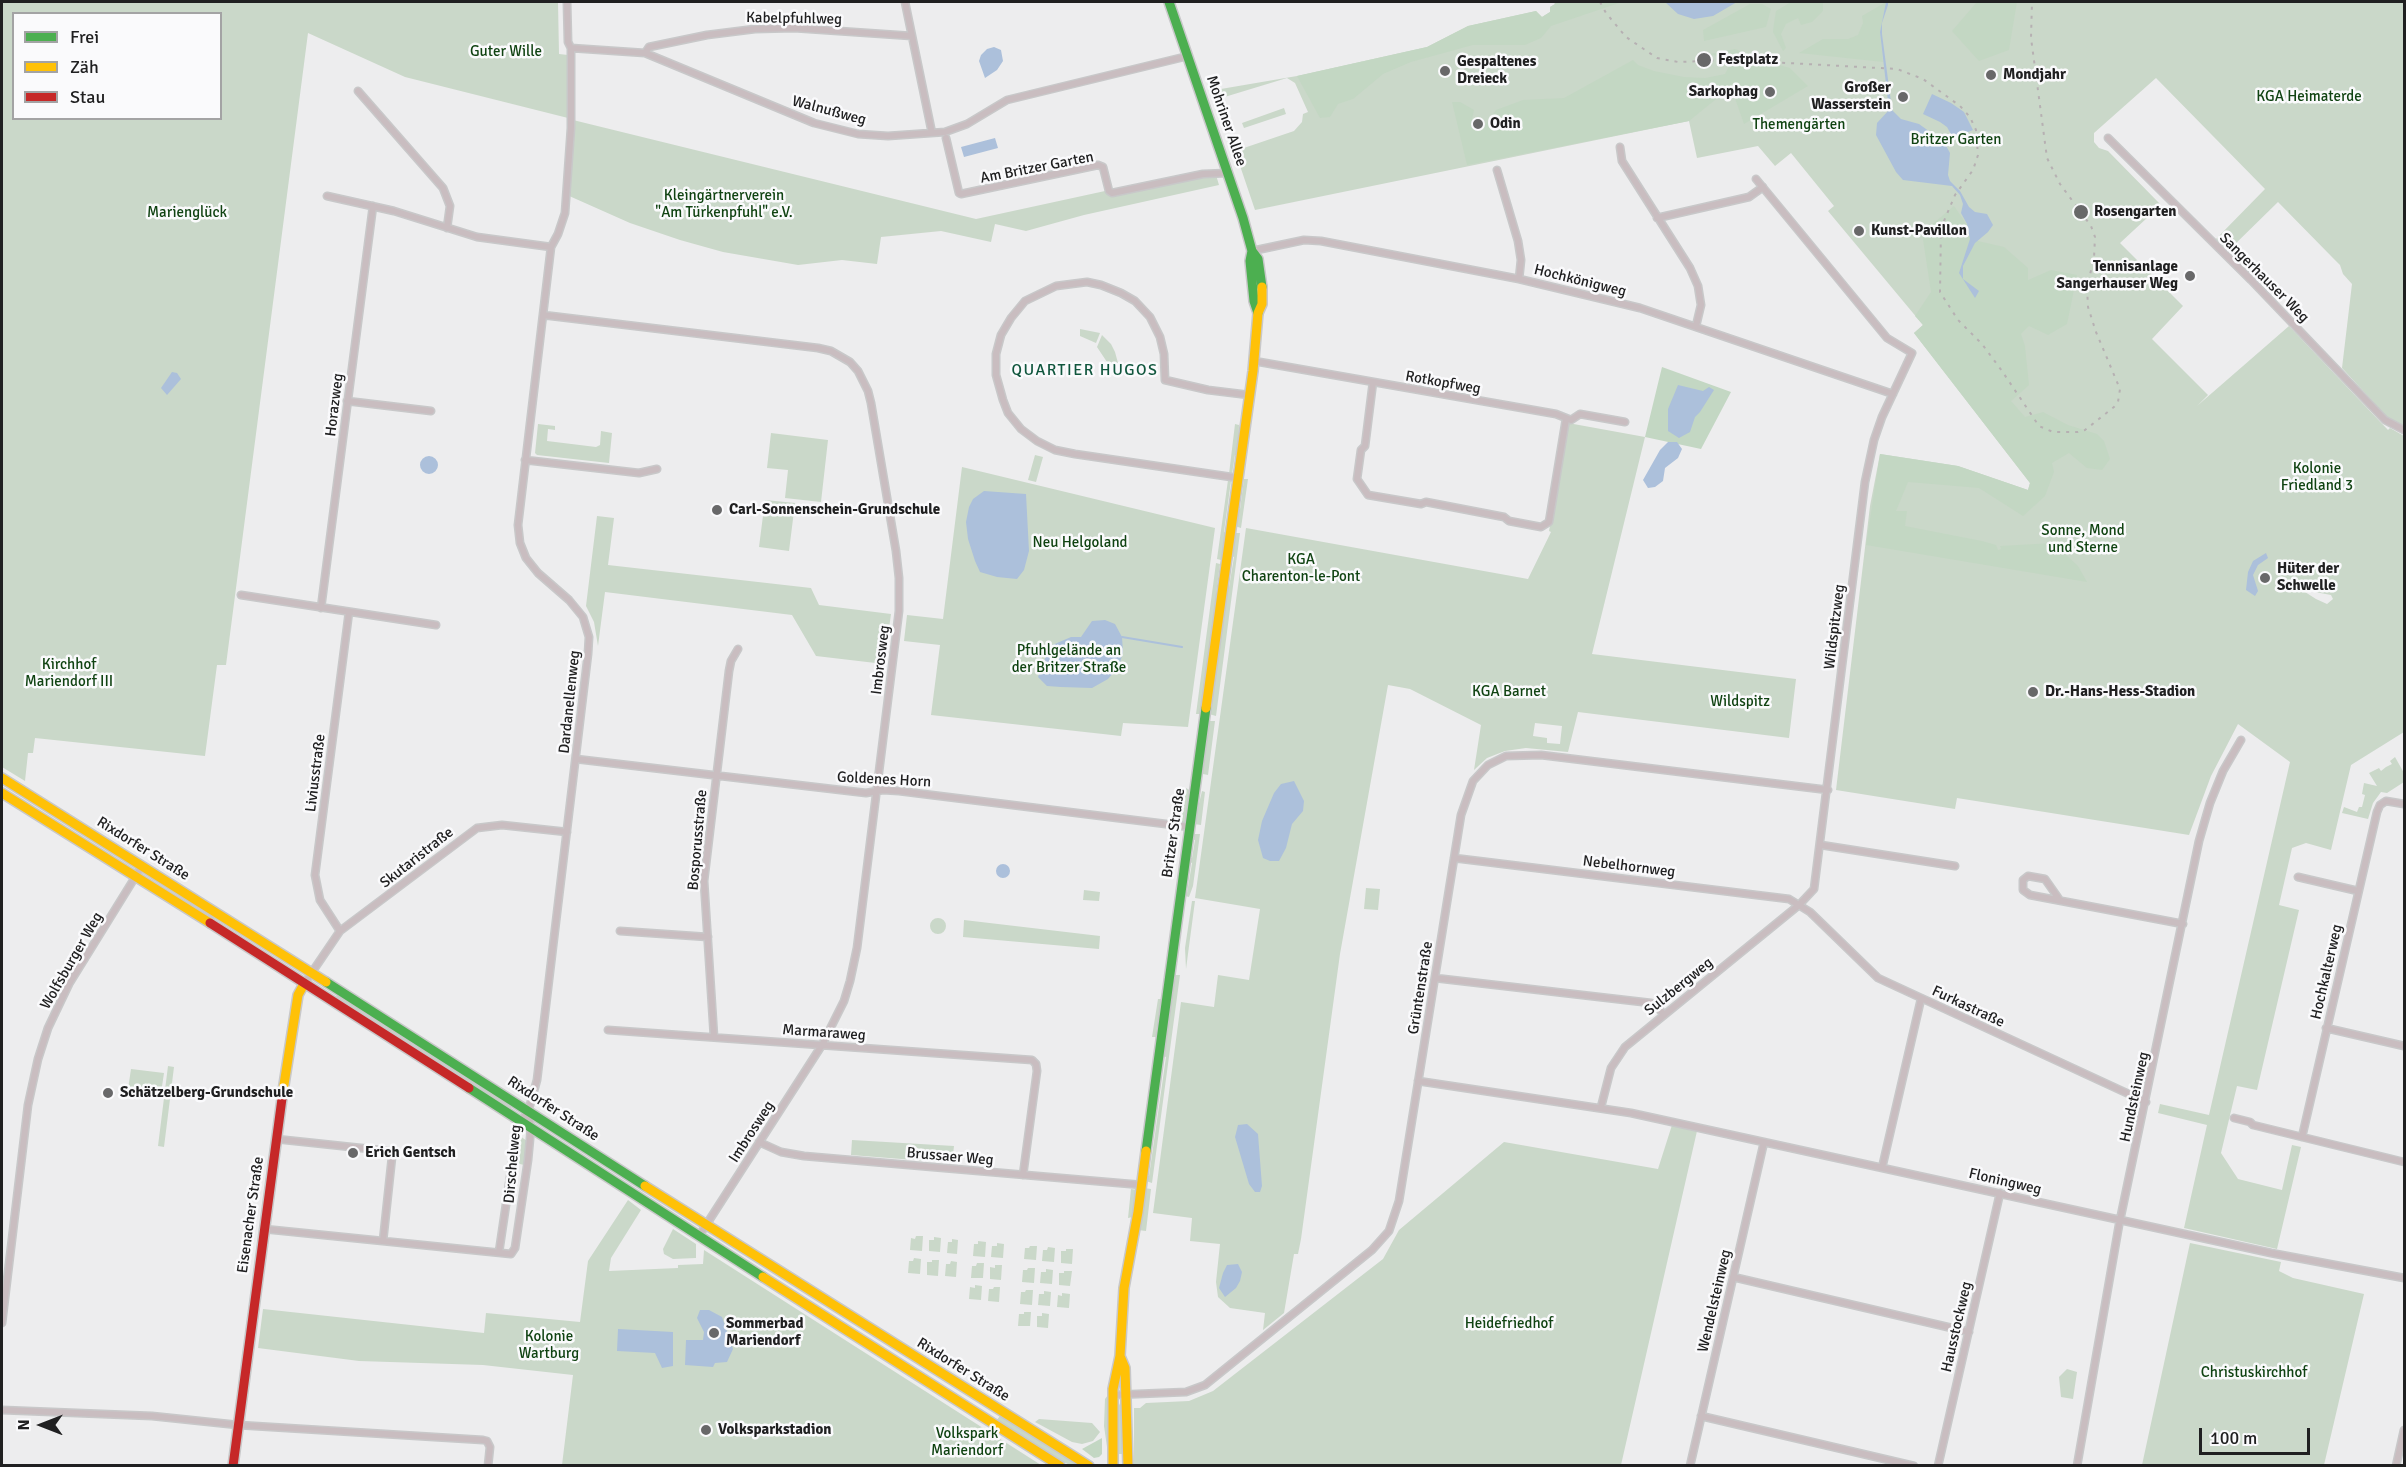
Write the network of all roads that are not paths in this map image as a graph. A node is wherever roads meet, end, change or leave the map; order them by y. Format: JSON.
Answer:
{"nodes":[{"id":1,"x":567,"y":2,"type":"edge"},
{"id":2,"x":905,"y":2,"type":"edge"},
{"id":3,"x":1170,"y":2,"type":"edge"},
{"id":4,"x":912,"y":36,"type":"junction"},
{"id":5,"x":571,"y":48,"type":"junction"},
{"id":6,"x":645,"y":53,"type":"junction"},
{"id":7,"x":1188,"y":57,"type":"junction"},
{"id":8,"x":358,"y":91,"type":"dead end"},
{"id":9,"x":932,"y":133,"type":"junction"},
{"id":10,"x":946,"y":138,"type":"dead end"},
{"id":11,"x":2108,"y":138,"type":"dead end"},
{"id":12,"x":1620,"y":147,"type":"dead end"},
{"id":13,"x":1497,"y":170,"type":"dead end"},
{"id":14,"x":1228,"y":173,"type":"junction"},
{"id":15,"x":1756,"y":179,"type":"dead end"},
{"id":16,"x":1763,"y":187,"type":"junction"},
{"id":17,"x":327,"y":196,"type":"dead end"},
{"id":18,"x":373,"y":206,"type":"junction"},
{"id":19,"x":1657,"y":218,"type":"junction"},
{"id":20,"x":447,"y":228,"type":"junction"},
{"id":21,"x":551,"y":247,"type":"junction"},
{"id":22,"x":1252,"y":251,"type":"junction"},
{"id":23,"x":1519,"y":279,"type":"junction"},
{"id":24,"x":543,"y":315,"type":"junction"},
{"id":25,"x":1696,"y":326,"type":"junction"},
{"id":26,"x":1254,"y":361,"type":"junction"},
{"id":27,"x":1373,"y":382,"type":"junction"},
{"id":28,"x":1893,"y":394,"type":"junction"},
{"id":29,"x":1249,"y":395,"type":"junction"},
{"id":30,"x":347,"y":401,"type":"junction"},
{"id":31,"x":432,"y":411,"type":"dead end"},
{"id":32,"x":1566,"y":418,"type":"junction"},
{"id":33,"x":1625,"y":422,"type":"dead end"},
{"id":34,"x":2404,"y":430,"type":"edge"},
{"id":35,"x":525,"y":460,"type":"junction"},
{"id":36,"x":657,"y":469,"type":"dead end"},
{"id":37,"x":1238,"y":478,"type":"junction"},
{"id":38,"x":241,"y":596,"type":"dead end"},
{"id":39,"x":321,"y":608,"type":"junction"},
{"id":40,"x":349,"y":612,"type":"junction"},
{"id":41,"x":436,"y":625,"type":"dead end"},
{"id":42,"x":738,"y":649,"type":"dead end"},
{"id":43,"x":2241,"y":740,"type":"dead end"},
{"id":44,"x":576,"y":759,"type":"junction"},
{"id":45,"x":717,"y":776,"type":"junction"},
{"id":46,"x":2,"y":778,"type":"edge"},
{"id":47,"x":1828,"y":790,"type":"junction"},
{"id":48,"x":876,"y":792,"type":"junction"},
{"id":49,"x":2,"y":793,"type":"edge"},
{"id":50,"x":2404,"y":804,"type":"edge"},
{"id":51,"x":1190,"y":827,"type":"junction"},
{"id":52,"x":567,"y":832,"type":"junction"},
{"id":53,"x":1821,"y":844,"type":"junction"},
{"id":54,"x":1454,"y":858,"type":"junction"},
{"id":55,"x":142,"y":866,"type":"junction"},
{"id":56,"x":1954,"y":866,"type":"dead end"},
{"id":57,"x":135,"y":877,"type":"junction"},
{"id":58,"x":2298,"y":877,"type":"dead end"},
{"id":59,"x":2358,"y":891,"type":"junction"},
{"id":60,"x":2060,"y":899,"type":"junction"},
{"id":61,"x":1799,"y":905,"type":"junction"},
{"id":62,"x":2183,"y":924,"type":"junction"},
{"id":63,"x":340,"y":931,"type":"junction"},
{"id":64,"x":620,"y":931,"type":"dead end"},
{"id":65,"x":708,"y":937,"type":"junction"},
{"id":66,"x":311,"y":972,"type":"junction"},
{"id":67,"x":1435,"y":978,"type":"junction"},
{"id":68,"x":304,"y":984,"type":"junction"},
{"id":69,"x":338,"y":989,"type":"junction"},
{"id":70,"x":1921,"y":999,"type":"junction"},
{"id":71,"x":331,"y":1000,"type":"junction"},
{"id":72,"x":1664,"y":1015,"type":"junction"},
{"id":73,"x":2326,"y":1028,"type":"junction"},
{"id":74,"x":608,"y":1030,"type":"dead end"},
{"id":75,"x":714,"y":1037,"type":"junction"},
{"id":76,"x":822,"y":1045,"type":"junction"},
{"id":77,"x":2404,"y":1046,"type":"edge"},
{"id":78,"x":1418,"y":1081,"type":"junction"},
{"id":79,"x":2146,"y":1102,"type":"junction"},
{"id":80,"x":1601,"y":1107,"type":"junction"},
{"id":81,"x":528,"y":1112,"type":"junction"},
{"id":82,"x":2234,"y":1118,"type":"dead end"},
{"id":83,"x":520,"y":1122,"type":"junction"},
{"id":84,"x":531,"y":1128,"type":"junction"},
{"id":85,"x":2302,"y":1137,"type":"junction"},
{"id":86,"x":276,"y":1139,"type":"junction"},
{"id":87,"x":759,"y":1142,"type":"junction"},
{"id":88,"x":1764,"y":1142,"type":"junction"},
{"id":89,"x":2404,"y":1162,"type":"edge"},
{"id":90,"x":1882,"y":1168,"type":"junction"},
{"id":91,"x":1023,"y":1175,"type":"junction"},
{"id":92,"x":1142,"y":1185,"type":"junction"},
{"id":93,"x":2000,"y":1193,"type":"junction"},
{"id":94,"x":2120,"y":1221,"type":"junction"},
{"id":95,"x":706,"y":1226,"type":"junction"},
{"id":96,"x":264,"y":1229,"type":"junction"},
{"id":97,"x":699,"y":1236,"type":"junction"},
{"id":98,"x":383,"y":1241,"type":"junction"},
{"id":99,"x":499,"y":1252,"type":"junction"},
{"id":100,"x":1732,"y":1278,"type":"junction"},
{"id":101,"x":2404,"y":1278,"type":"edge"},
{"id":102,"x":2,"y":1323,"type":"edge"},
{"id":103,"x":1969,"y":1332,"type":"junction"},
{"id":104,"x":1120,"y":1356,"type":"junction"},
{"id":105,"x":1113,"y":1395,"type":"junction"},
{"id":106,"x":1126,"y":1395,"type":"junction"},
{"id":107,"x":993,"y":1407,"type":"junction"},
{"id":108,"x":2,"y":1410,"type":"edge"},
{"id":109,"x":1701,"y":1416,"type":"junction"},
{"id":110,"x":984,"y":1419,"type":"junction"},
{"id":111,"x":238,"y":1425,"type":"junction"},
{"id":112,"x":2404,"y":1430,"type":"edge"},
{"id":113,"x":2399,"y":1461,"type":"edge"},
{"id":114,"x":233,"y":1466,"type":"edge"},
{"id":115,"x":488,"y":1466,"type":"edge"},
{"id":116,"x":1060,"y":1466,"type":"edge"},
{"id":117,"x":1089,"y":1466,"type":"edge"},
{"id":118,"x":1113,"y":1466,"type":"edge"},
{"id":119,"x":1128,"y":1466,"type":"edge"},
{"id":120,"x":1690,"y":1466,"type":"edge"},
{"id":121,"x":1914,"y":1466,"type":"edge"},
{"id":122,"x":1938,"y":1466,"type":"edge"},
{"id":123,"x":2077,"y":1466,"type":"edge"}],
"edges":[{"from":1,"to":5,"type":"street","name":"Dardanellenweg"},
{"from":2,"to":4,"type":"street"},
{"from":3,"to":7,"type":"street","name":"Mohriner Allee"},
{"from":4,"to":6,"type":"street","name":"Kabelpfuhlweg"},
{"from":4,"to":9,"type":"street"},
{"from":5,"to":6,"type":"street","name":"Walnußweg"},
{"from":5,"to":21,"type":"street","name":"Dardanellenweg"},
{"from":6,"to":9,"type":"street","name":"Walnußweg"},
{"from":7,"to":9,"type":"street","name":"Walnußweg"},
{"from":7,"to":14,"type":"street","name":"Mohriner Allee"},
{"from":8,"to":20,"type":"street"},
{"from":10,"to":14,"type":"street","name":"Am Britzer Garten"},
{"from":11,"to":34,"type":"street","name":"Sangerhauser Weg"},
{"from":12,"to":19,"type":"street"},
{"from":13,"to":23,"type":"street"},
{"from":14,"to":22,"type":"street","name":"Mohriner Allee"},
{"from":15,"to":16,"type":"street"},
{"from":16,"to":19,"type":"street"},
{"from":16,"to":28,"type":"street","name":"Wildspitzweg"},
{"from":17,"to":18,"type":"street"},
{"from":18,"to":20,"type":"street"},
{"from":18,"to":30,"type":"street","name":"Horazweg"},
{"from":19,"to":25,"type":"street"},
{"from":20,"to":21,"type":"street"},
{"from":21,"to":24,"type":"street","name":"Dardanellenweg"},
{"from":22,"to":23,"type":"street","name":"Hochkönigweg"},
{"from":22,"to":26,"type":"street","name":"Britzer Straße"},
{"from":23,"to":25,"type":"street","name":"Hochkönigweg"},
{"from":24,"to":35,"type":"street","name":"Dardanellenweg"},
{"from":24,"to":48,"type":"street","name":"Imbrosweg"},
{"from":25,"to":28,"type":"street","name":"Hochkönigweg"},
{"from":26,"to":27,"type":"street","name":"Rotkopfweg"},
{"from":26,"to":29,"type":"street","name":"Britzer Straße"},
{"from":27,"to":32,"type":"street","name":"Rotkopfweg"},
{"from":27,"to":32,"type":"street"},
{"from":28,"to":47,"type":"street","name":"Wildspitzweg"},
{"from":29,"to":37,"type":"street","name":"Britzer Straße"},
{"from":29,"to":37,"type":"street"},
{"from":30,"to":31,"type":"street"},
{"from":30,"to":39,"type":"street","name":"Horazweg"},
{"from":32,"to":33,"type":"street","name":"Rotkopfweg"},
{"from":35,"to":36,"type":"street"},
{"from":35,"to":44,"type":"street","name":"Dardanellenweg"},
{"from":37,"to":51,"type":"street","name":"Britzer Straße"},
{"from":38,"to":39,"type":"street"},
{"from":39,"to":40,"type":"street"},
{"from":40,"to":41,"type":"street"},
{"from":40,"to":63,"type":"street","name":"Liviusstraße"},
{"from":42,"to":45,"type":"street","name":"Bosporusstraße"},
{"from":43,"to":62,"type":"street","name":"Hundsteinweg"},
{"from":44,"to":45,"type":"street","name":"Goldenes Horn"},
{"from":44,"to":52,"type":"street","name":"Dardanellenweg"},
{"from":45,"to":48,"type":"street","name":"Goldenes Horn"},
{"from":45,"to":65,"type":"street","name":"Bosporusstraße"},
{"from":46,"to":55,"type":"street","name":"Rixdorfer Straße"},
{"from":47,"to":53,"type":"street","name":"Wildspitzweg"},
{"from":47,"to":54,"type":"street","name":"Grüntenstraße"},
{"from":48,"to":51,"type":"street","name":"Goldenes Horn"},
{"from":48,"to":76,"type":"street","name":"Imbrosweg"},
{"from":49,"to":57,"type":"street","name":"Rixdorfer Straße"},
{"from":50,"to":59,"type":"street","name":"Hochkalterweg"},
{"from":51,"to":92,"type":"street","name":"Britzer Straße"},
{"from":52,"to":63,"type":"street","name":"Skutaristraße"},
{"from":52,"to":81,"type":"street","name":"Dardanellenweg"},
{"from":53,"to":56,"type":"street"},
{"from":53,"to":61,"type":"street","name":"Wildspitzweg"},
{"from":54,"to":61,"type":"street","name":"Nebelhornweg"},
{"from":54,"to":67,"type":"street","name":"Grüntenstraße"},
{"from":55,"to":57,"type":"street","name":"Wolfsburger Weg"},
{"from":55,"to":66,"type":"street","name":"Rixdorfer Straße"},
{"from":57,"to":68,"type":"street","name":"Rixdorfer Straße"},
{"from":57,"to":102,"type":"street","name":"Wolfsburger Weg"},
{"from":58,"to":59,"type":"street"},
{"from":59,"to":73,"type":"street","name":"Hochkalterweg"},
{"from":60,"to":60,"type":"street"},
{"from":60,"to":62,"type":"street"},
{"from":61,"to":70,"type":"street","name":"Furkastraße"},
{"from":61,"to":72,"type":"street","name":"Sulzbergweg"},
{"from":62,"to":79,"type":"street","name":"Hundsteinweg"},
{"from":63,"to":66,"type":"street","name":"Skutaristraße"},
{"from":64,"to":65,"type":"street"},
{"from":65,"to":75,"type":"street","name":"Bosporusstraße"},
{"from":66,"to":68,"type":"street","name":"Eisenacher Straße"},
{"from":66,"to":69,"type":"street","name":"Rixdorfer Straße"},
{"from":67,"to":72,"type":"street"},
{"from":67,"to":78,"type":"street","name":"Grüntenstraße"},
{"from":68,"to":71,"type":"street","name":"Rixdorfer Straße"},
{"from":68,"to":86,"type":"street","name":"Eisenacher Straße"},
{"from":69,"to":71,"type":"street"},
{"from":69,"to":81,"type":"street","name":"Rixdorfer Straße"},
{"from":70,"to":79,"type":"street","name":"Furkastraße"},
{"from":70,"to":90,"type":"street"},
{"from":71,"to":83,"type":"street","name":"Rixdorfer Straße"},
{"from":72,"to":80,"type":"street","name":"Sulzbergweg"},
{"from":73,"to":77,"type":"street"},
{"from":73,"to":85,"type":"street","name":"Hochkalterweg"},
{"from":74,"to":75,"type":"street","name":"Marmaraweg"},
{"from":75,"to":76,"type":"street","name":"Marmaraweg"},
{"from":76,"to":87,"type":"street","name":"Imbrosweg"},
{"from":76,"to":91,"type":"street","name":"Marmaraweg"},
{"from":78,"to":80,"type":"street","name":"Floningweg"},
{"from":78,"to":106,"type":"street","name":"Grüntenstraße"},
{"from":79,"to":94,"type":"street","name":"Hundsteinweg"},
{"from":80,"to":88,"type":"street","name":"Floningweg"},
{"from":81,"to":83,"type":"street","name":"Dirschelweg"},
{"from":81,"to":84,"type":"street","name":"Dirschelweg"},
{"from":81,"to":95,"type":"street","name":"Rixdorfer Straße"},
{"from":82,"to":85,"type":"street"},
{"from":83,"to":84,"type":"street","name":"Rixdorfer Straße"},
{"from":83,"to":99,"type":"street","name":"Dirschelweg"},
{"from":84,"to":97,"type":"street","name":"Rixdorfer Straße"},
{"from":84,"to":99,"type":"street","name":"Dirschelweg"},
{"from":85,"to":89,"type":"street"},
{"from":86,"to":96,"type":"street","name":"Eisenacher Straße"},
{"from":86,"to":98,"type":"street"},
{"from":87,"to":91,"type":"street","name":"Brussaer Weg"},
{"from":87,"to":95,"type":"street","name":"Imbrosweg"},
{"from":88,"to":90,"type":"street","name":"Floningweg"},
{"from":88,"to":100,"type":"street","name":"Wendelsteinweg"},
{"from":90,"to":93,"type":"street","name":"Floningweg"},
{"from":91,"to":92,"type":"street","name":"Brussaer Weg"},
{"from":92,"to":104,"type":"street","name":"Britzer Straße"},
{"from":93,"to":94,"type":"street","name":"Floningweg"},
{"from":93,"to":103,"type":"street","name":"Hausstockweg"},
{"from":94,"to":101,"type":"street","name":"Floningweg"},
{"from":94,"to":123,"type":"street","name":"Hundsteinweg"},
{"from":95,"to":97,"type":"street","name":"Imbrosweg"},
{"from":95,"to":107,"type":"street","name":"Rixdorfer Straße"},
{"from":96,"to":98,"type":"street"},
{"from":96,"to":111,"type":"street","name":"Eisenacher Straße"},
{"from":97,"to":110,"type":"street","name":"Rixdorfer Straße"},
{"from":98,"to":99,"type":"street"},
{"from":100,"to":103,"type":"street"},
{"from":100,"to":109,"type":"street","name":"Wendelsteinweg"},
{"from":103,"to":122,"type":"street","name":"Hausstockweg"},
{"from":104,"to":105,"type":"street","name":"Britzer Straße"},
{"from":104,"to":106,"type":"street","name":"Britzer Straße"},
{"from":105,"to":106,"type":"street","name":"Grüntenstraße"},
{"from":105,"to":118,"type":"street","name":"Britzer Straße"},
{"from":106,"to":119,"type":"street","name":"Britzer Straße"},
{"from":107,"to":110,"type":"street"},
{"from":107,"to":117,"type":"street","name":"Rixdorfer Straße"},
{"from":108,"to":111,"type":"street"},
{"from":109,"to":120,"type":"street","name":"Wendelsteinweg"},
{"from":109,"to":121,"type":"street"},
{"from":110,"to":116,"type":"street","name":"Rixdorfer Straße"},
{"from":111,"to":114,"type":"street","name":"Eisenacher Straße"},
{"from":111,"to":115,"type":"street"},
{"from":112,"to":113,"type":"street"}]}
